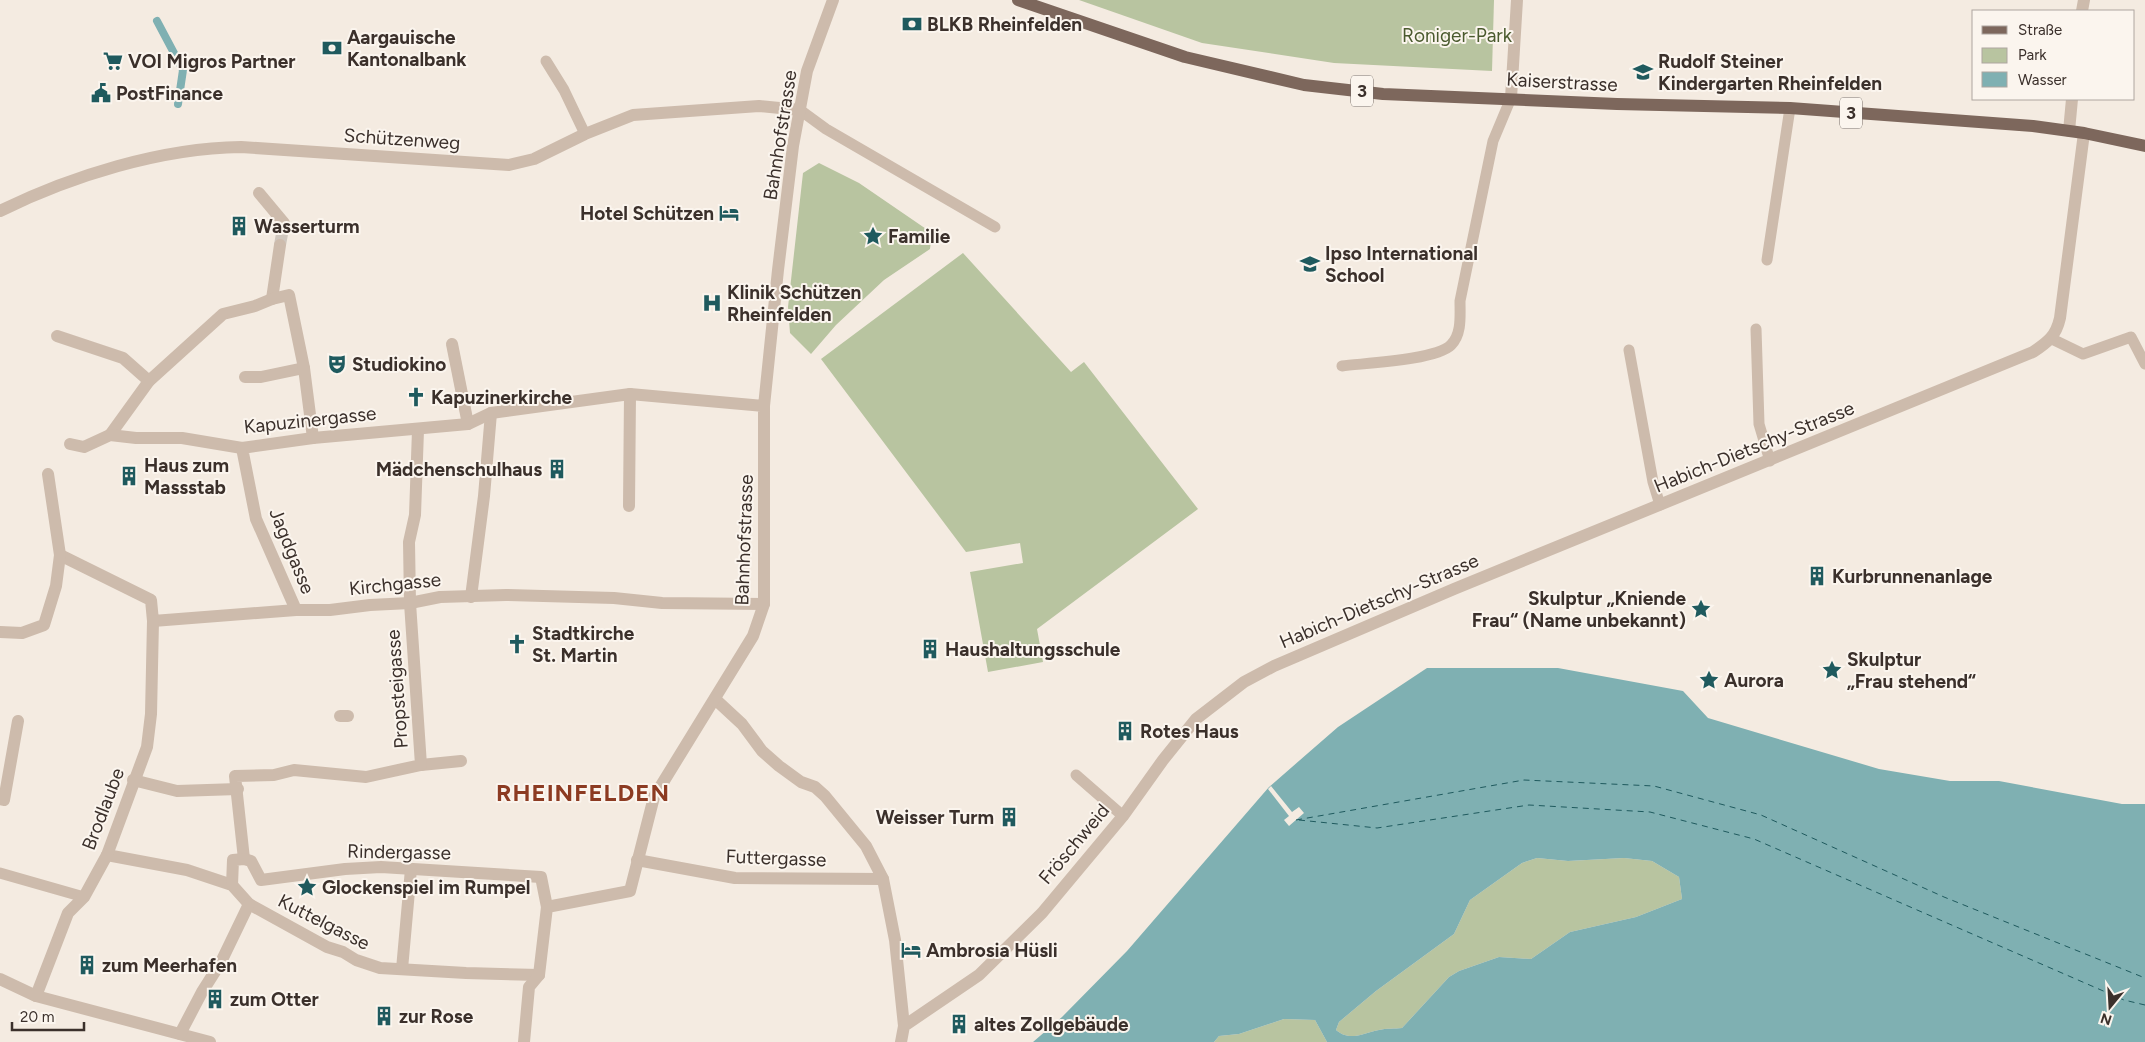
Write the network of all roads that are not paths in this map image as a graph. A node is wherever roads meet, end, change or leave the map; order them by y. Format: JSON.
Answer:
{"nodes":[{"id":1,"x":833,"y":0,"type":"edge"},
{"id":2,"x":1018,"y":0,"type":"edge"},
{"id":3,"x":1517,"y":0,"type":"edge"},
{"id":4,"x":546,"y":61,"type":"dead end"},
{"id":5,"x":1511,"y":98,"type":"junction"},
{"id":6,"x":2072,"y":100,"type":"edge"},
{"id":7,"x":1790,"y":108,"type":"junction"},
{"id":8,"x":800,"y":110,"type":"junction"},
{"id":9,"x":2068,"y":131,"type":"junction"},
{"id":10,"x":2084,"y":133,"type":"junction"},
{"id":11,"x":585,"y":134,"type":"junction"},
{"id":12,"x":2145,"y":146,"type":"edge"},
{"id":13,"x":259,"y":193,"type":"dead end"},
{"id":14,"x":0,"y":212,"type":"edge"},
{"id":15,"x":284,"y":223,"type":"dead end"},
{"id":16,"x":995,"y":226,"type":"dead end"},
{"id":17,"x":280,"y":245,"type":"tunnel mouth"},
{"id":18,"x":1767,"y":260,"type":"dead end"},
{"id":19,"x":272,"y":299,"type":"junction"},
{"id":20,"x":1756,"y":329,"type":"dead end"},
{"id":21,"x":57,"y":336,"type":"dead end"},
{"id":22,"x":2052,"y":340,"type":"junction"},
{"id":23,"x":452,"y":344,"type":"dead end"},
{"id":24,"x":1629,"y":350,"type":"dead end"},
{"id":25,"x":2145,"y":364,"type":"edge"},
{"id":26,"x":1342,"y":366,"type":"dead end"},
{"id":27,"x":304,"y":368,"type":"junction"},
{"id":28,"x":245,"y":377,"type":"dead end"},
{"id":29,"x":149,"y":381,"type":"junction"},
{"id":30,"x":630,"y":394,"type":"junction"},
{"id":31,"x":764,"y":406,"type":"junction"},
{"id":32,"x":492,"y":413,"type":"junction"},
{"id":33,"x":468,"y":424,"type":"junction"},
{"id":34,"x":418,"y":430,"type":"junction"},
{"id":35,"x":110,"y":435,"type":"junction"},
{"id":36,"x":313,"y":438,"type":"junction"},
{"id":37,"x":70,"y":444,"type":"dead end"},
{"id":38,"x":242,"y":448,"type":"junction"},
{"id":39,"x":1770,"y":461,"type":"junction"},
{"id":40,"x":48,"y":474,"type":"dead end"},
{"id":41,"x":1660,"y":505,"type":"junction"},
{"id":42,"x":628,"y":506,"type":"dead end"},
{"id":43,"x":60,"y":555,"type":"junction"},
{"id":44,"x":470,"y":598,"type":"junction"},
{"id":45,"x":410,"y":603,"type":"junction"},
{"id":46,"x":764,"y":604,"type":"junction"},
{"id":47,"x":296,"y":610,"type":"junction"},
{"id":48,"x":153,"y":621,"type":"junction"},
{"id":49,"x":0,"y":632,"type":"edge"},
{"id":50,"x":1274,"y":666,"type":"joint"},
{"id":51,"x":714,"y":699,"type":"junction"},
{"id":52,"x":18,"y":721,"type":"dead end"},
{"id":53,"x":461,"y":762,"type":"dead end"},
{"id":54,"x":421,"y":765,"type":"junction"},
{"id":55,"x":1076,"y":775,"type":"dead end"},
{"id":56,"x":134,"y":780,"type":"junction"},
{"id":57,"x":238,"y":789,"type":"junction"},
{"id":58,"x":0,"y":799,"type":"edge"},
{"id":59,"x":1123,"y":816,"type":"junction"},
{"id":60,"x":107,"y":855,"type":"junction"},
{"id":61,"x":244,"y":859,"type":"junction"},
{"id":62,"x":637,"y":860,"type":"junction"},
{"id":63,"x":411,"y":869,"type":"junction"},
{"id":64,"x":0,"y":872,"type":"edge"},
{"id":65,"x":884,"y":880,"type":"junction"},
{"id":66,"x":232,"y":885,"type":"junction"},
{"id":67,"x":84,"y":897,"type":"junction"},
{"id":68,"x":249,"y":904,"type":"junction"},
{"id":69,"x":547,"y":907,"type":"junction"},
{"id":70,"x":402,"y":969,"type":"junction"},
{"id":71,"x":539,"y":975,"type":"junction"},
{"id":72,"x":0,"y":979,"type":"edge"},
{"id":73,"x":36,"y":996,"type":"junction"},
{"id":74,"x":904,"y":1026,"type":"junction"},
{"id":75,"x":180,"y":1034,"type":"junction"},
{"id":76,"x":210,"y":1042,"type":"edge"},
{"id":77,"x":524,"y":1042,"type":"edge"},
{"id":78,"x":901,"y":1042,"type":"edge"}],
"edges":[{"from":1,"to":8,"type":"street","name":"Bahnhofstrasse"},
{"from":2,"to":5,"type":"main road","name":"Kaiserstrasse","number":"3"},
{"from":3,"to":5,"type":"street"},
{"from":4,"to":11,"type":"lane"},
{"from":5,"to":7,"type":"main road","name":"Kaiserstrasse","number":"3"},
{"from":5,"to":26,"type":"lane"},
{"from":6,"to":9,"type":"street"},
{"from":7,"to":9,"type":"main road","name":"Kaiserstrasse","number":"3"},
{"from":7,"to":18,"type":"lane"},
{"from":8,"to":11,"type":"street","name":"Schützenweg"},
{"from":8,"to":16,"type":"lane"},
{"from":8,"to":31,"type":"street","name":"Bahnhofstrasse"},
{"from":9,"to":10,"type":"main road","name":"Kaiserstrasse","number":"3"},
{"from":10,"to":12,"type":"main road","name":"Kaiserstrasse","number":"3"},
{"from":10,"to":22,"type":"street"},
{"from":11,"to":14,"type":"street","name":"Schützenweg"},
{"from":13,"to":15,"type":"street"},
{"from":17,"to":19,"type":"street"},
{"from":19,"to":27,"type":"street"},
{"from":19,"to":29,"type":"street"},
{"from":20,"to":39,"type":"lane"},
{"from":21,"to":29,"type":"street"},
{"from":22,"to":25,"type":"lane"},
{"from":22,"to":39,"type":"street","name":"Habich-Dietschy-Strasse"},
{"from":23,"to":33,"type":"street"},
{"from":24,"to":41,"type":"lane"},
{"from":27,"to":28,"type":"street"},
{"from":27,"to":36,"type":"street"},
{"from":29,"to":35,"type":"street"},
{"from":30,"to":31,"type":"street","name":"Kapuzinergasse"},
{"from":30,"to":32,"type":"street","name":"Kapuzinergasse"},
{"from":30,"to":42,"type":"street"},
{"from":31,"to":46,"type":"street","name":"Bahnhofstrasse"},
{"from":32,"to":33,"type":"street","name":"Kapuzinergasse"},
{"from":32,"to":44,"type":"street"},
{"from":33,"to":34,"type":"street","name":"Kapuzinergasse"},
{"from":34,"to":36,"type":"street","name":"Kapuzinergasse"},
{"from":34,"to":45,"type":"street","name":"Propsteigasse"},
{"from":35,"to":37,"type":"street","name":"Kapuzinergasse"},
{"from":35,"to":38,"type":"street","name":"Kapuzinergasse"},
{"from":36,"to":38,"type":"street","name":"Kapuzinergasse"},
{"from":38,"to":47,"type":"street","name":"Jagdgasse"},
{"from":39,"to":41,"type":"street","name":"Habich-Dietschy-Strasse"},
{"from":40,"to":43,"type":"street"},
{"from":41,"to":50,"type":"street","name":"Habich-Dietschy-Strasse"},
{"from":43,"to":48,"type":"street"},
{"from":43,"to":49,"type":"street"},
{"from":44,"to":45,"type":"street","name":"Kirchgasse"},
{"from":44,"to":46,"type":"street","name":"Kirchgasse"},
{"from":45,"to":47,"type":"street","name":"Kirchgasse"},
{"from":45,"to":54,"type":"street","name":"Propsteigasse"},
{"from":46,"to":51,"type":"street","name":"Bahnhofstrasse"},
{"from":47,"to":48,"type":"street","name":"Kirchgasse"},
{"from":48,"to":56,"type":"street","name":"Brodlaube"},
{"from":50,"to":59,"type":"street","name":"Fröschweid"},
{"from":51,"to":62,"type":"street","name":"Bahnhofstrasse"},
{"from":51,"to":65,"type":"street"},
{"from":52,"to":58,"type":"street"},
{"from":53,"to":54,"type":"street"},
{"from":54,"to":57,"type":"street","name":"Propsteigasse"},
{"from":55,"to":59,"type":"lane"},
{"from":56,"to":57,"type":"street"},
{"from":56,"to":60,"type":"street","name":"Brodlaube"},
{"from":57,"to":61,"type":"street"},
{"from":59,"to":74,"type":"street","name":"Fröschweid"},
{"from":60,"to":66,"type":"street","name":"Kuttelgasse"},
{"from":60,"to":67,"type":"street","name":"Brodlaube"},
{"from":61,"to":63,"type":"street","name":"Rindergasse"},
{"from":61,"to":66,"type":"street"},
{"from":62,"to":65,"type":"street","name":"Futtergasse"},
{"from":62,"to":69,"type":"street","name":"Bahnhofstrasse"},
{"from":63,"to":69,"type":"street","name":"Rindergasse"},
{"from":63,"to":70,"type":"street"},
{"from":64,"to":67,"type":"lane"},
{"from":65,"to":74,"type":"street"},
{"from":66,"to":68,"type":"street","name":"Kuttelgasse"},
{"from":67,"to":73,"type":"street","name":"Brodlaube"},
{"from":68,"to":70,"type":"street","name":"Kuttelgasse"},
{"from":68,"to":75,"type":"street"},
{"from":69,"to":71,"type":"street"},
{"from":70,"to":71,"type":"street","name":"Kuttelgasse"},
{"from":71,"to":77,"type":"street"},
{"from":72,"to":73,"type":"street"},
{"from":73,"to":75,"type":"street"},
{"from":74,"to":78,"type":"street"},
{"from":75,"to":76,"type":"street"}]}
